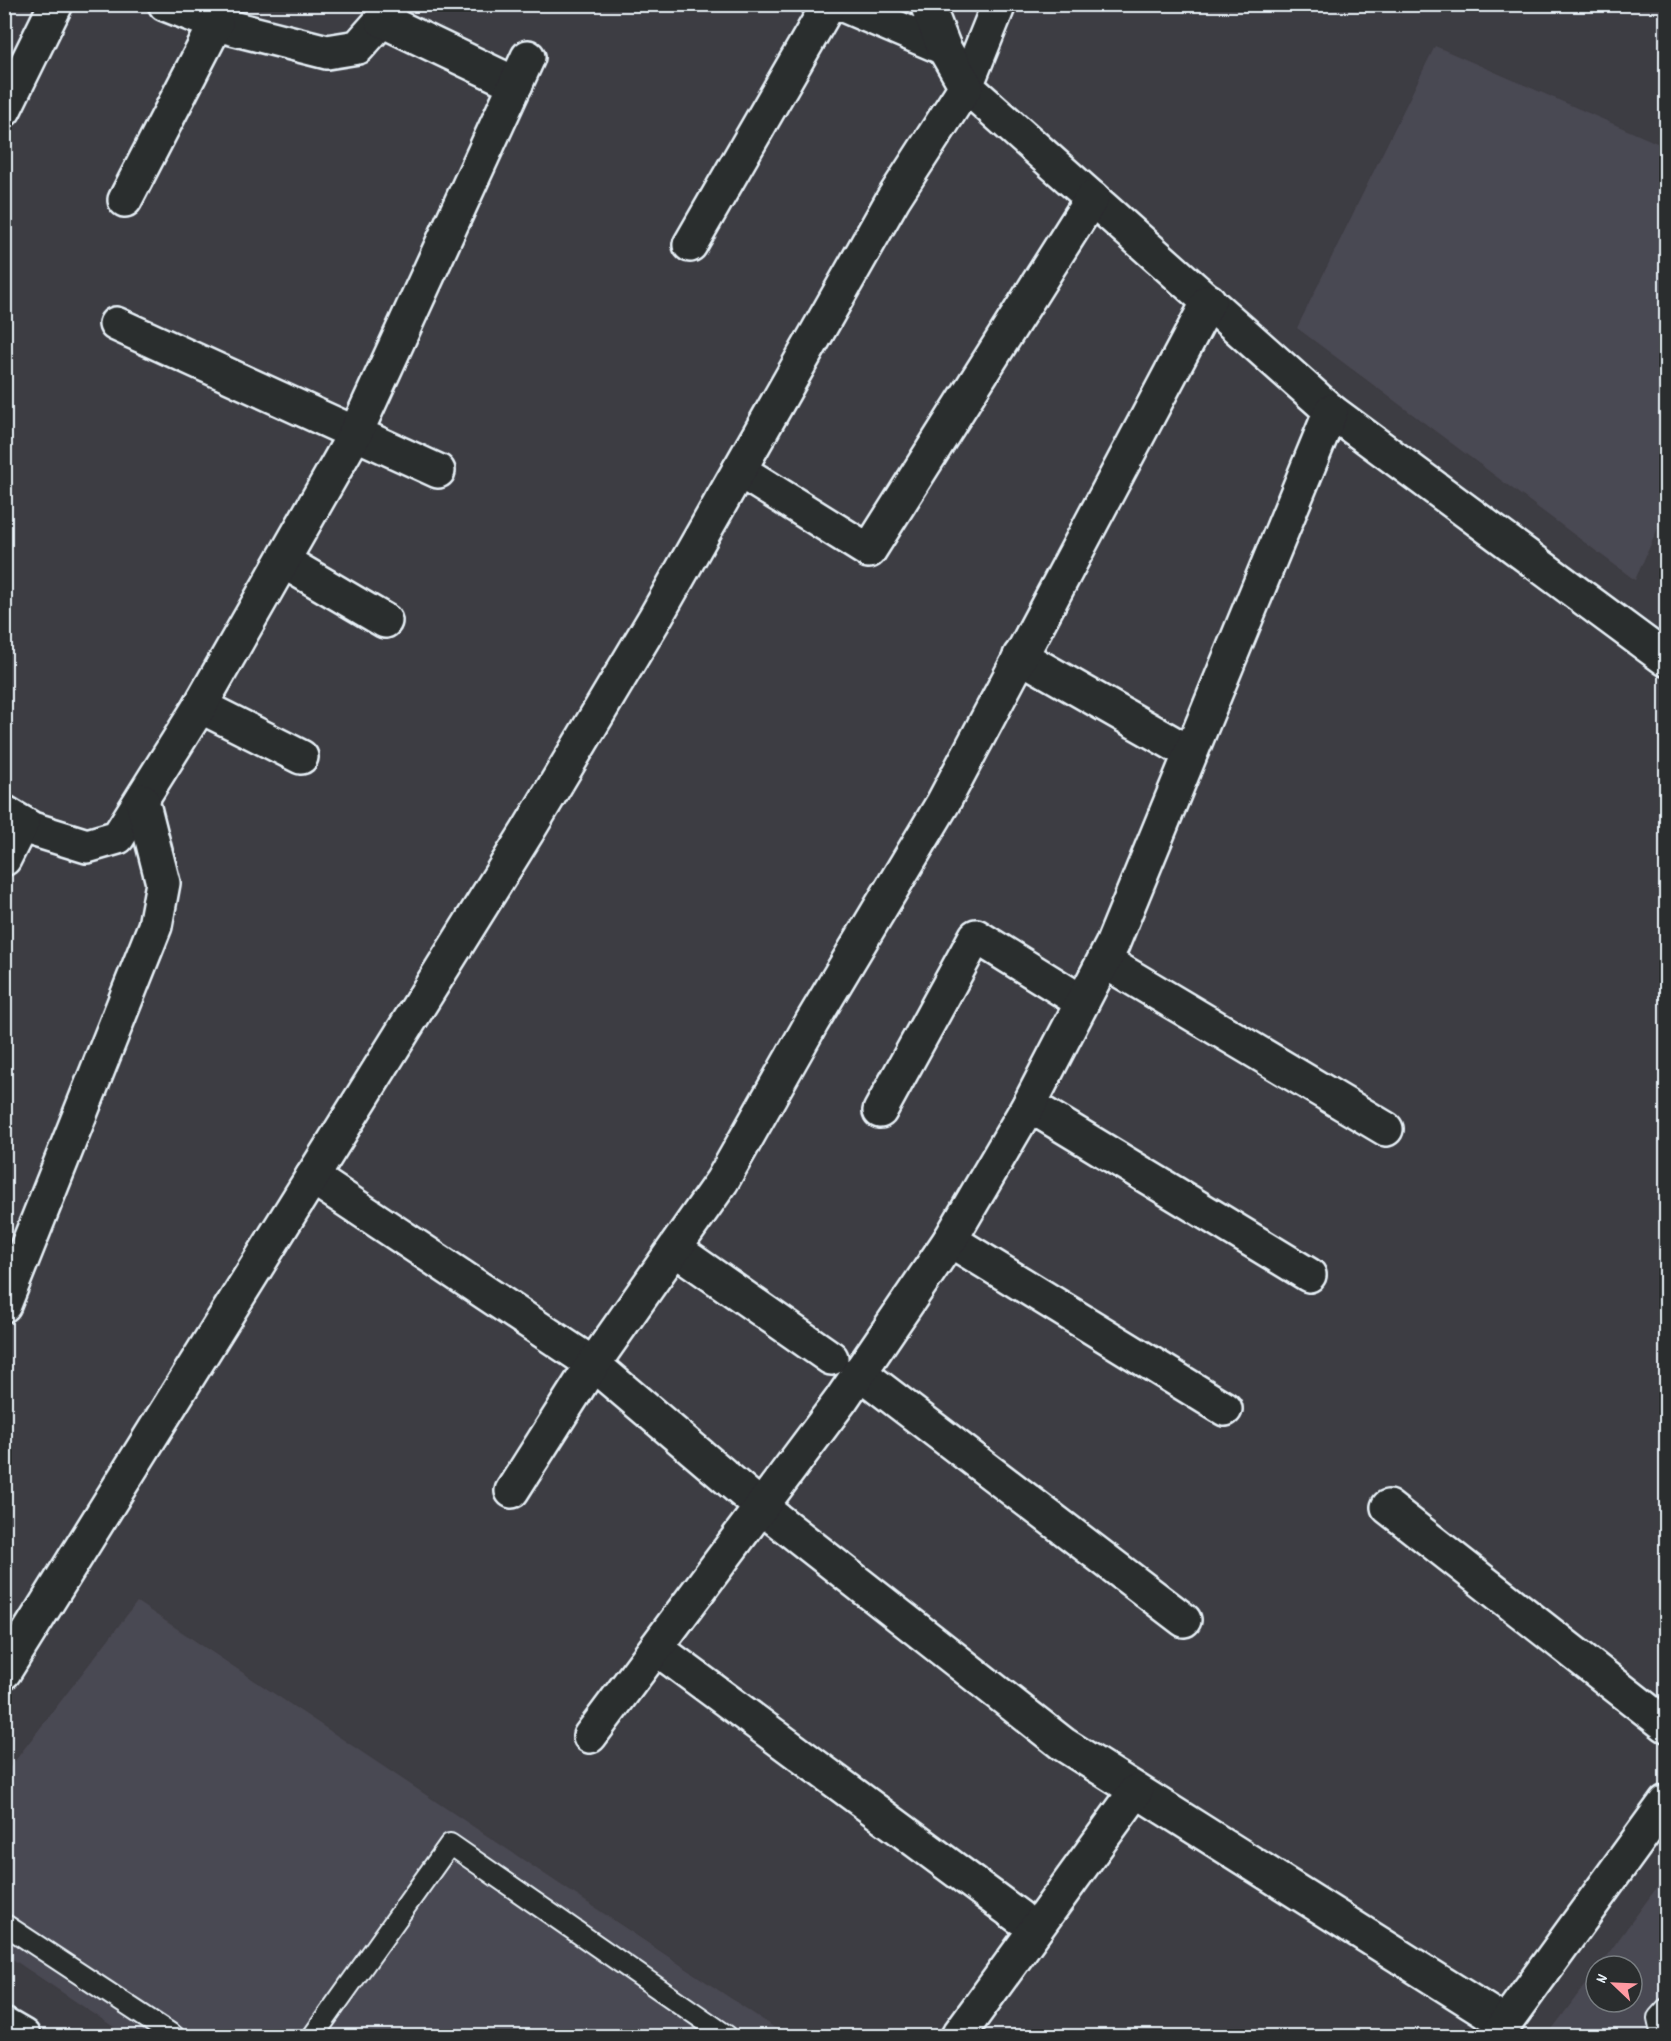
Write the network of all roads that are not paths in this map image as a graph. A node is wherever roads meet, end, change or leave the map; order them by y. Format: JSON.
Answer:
{"nodes":[{"id":1,"x":56,"y":4,"type":"edge"},
{"id":2,"x":165,"y":4,"type":"edge"},
{"id":3,"x":829,"y":4,"type":"edge"},
{"id":4,"x":841,"y":4,"type":"edge"},
{"id":5,"x":927,"y":4,"type":"edge"},
{"id":6,"x":999,"y":4,"type":"edge"},
{"id":7,"x":386,"y":12,"type":"edge"},
{"id":8,"x":216,"y":24,"type":"junction"},
{"id":9,"x":944,"y":48,"type":"junction"},
{"id":10,"x":966,"y":86,"type":"junction"},
{"id":11,"x":4,"y":110,"type":"edge"},
{"id":12,"x":1092,"y":198,"type":"junction"},
{"id":13,"x":124,"y":201,"type":"dead end"},
{"id":14,"x":690,"y":245,"type":"dead end"},
{"id":15,"x":1209,"y":301,"type":"junction"},
{"id":16,"x":116,"y":324,"type":"dead end"},
{"id":17,"x":1331,"y":411,"type":"junction"},
{"id":18,"x":356,"y":432,"type":"junction"},
{"id":19,"x":739,"y":470,"type":"junction"},
{"id":20,"x":438,"y":471,"type":"dead end"},
{"id":21,"x":283,"y":561,"type":"junction"},
{"id":22,"x":385,"y":621,"type":"dead end"},
{"id":23,"x":1666,"y":655,"type":"edge"},
{"id":24,"x":1020,"y":656,"type":"junction"},
{"id":25,"x":200,"y":706,"type":"junction"},
{"id":26,"x":1190,"y":753,"type":"junction"},
{"id":27,"x":301,"y":757,"type":"dead end"},
{"id":28,"x":142,"y":800,"type":"junction"},
{"id":29,"x":13,"y":817,"type":"edge"},
{"id":30,"x":4,"y":859,"type":"edge"},
{"id":31,"x":1104,"y":961,"type":"junction"},
{"id":32,"x":1083,"y":1002,"type":"junction"},
{"id":33,"x":1029,"y":1106,"type":"junction"},
{"id":34,"x":880,"y":1111,"type":"dead end"},
{"id":35,"x":1386,"y":1129,"type":"dead end"},
{"id":36,"x":312,"y":1177,"type":"junction"},
{"id":37,"x":950,"y":1240,"type":"junction"},
{"id":38,"x":675,"y":1249,"type":"junction"},
{"id":39,"x":1309,"y":1275,"type":"dead end"},
{"id":40,"x":4,"y":1305,"type":"edge"},
{"id":41,"x":594,"y":1365,"type":"junction"},
{"id":42,"x":845,"y":1365,"type":"junction"},
{"id":43,"x":1225,"y":1410,"type":"dead end"},
{"id":44,"x":512,"y":1491,"type":"dead end"},
{"id":45,"x":761,"y":1507,"type":"junction"},
{"id":46,"x":1388,"y":1507,"type":"dead end"},
{"id":47,"x":1185,"y":1620,"type":"dead end"},
{"id":48,"x":656,"y":1648,"type":"junction"},
{"id":49,"x":4,"y":1672,"type":"edge"},
{"id":50,"x":1666,"y":1725,"type":"edge"},
{"id":51,"x":590,"y":1736,"type":"dead end"},
{"id":52,"x":1136,"y":1791,"type":"junction"},
{"id":53,"x":1666,"y":1802,"type":"edge"},
{"id":54,"x":1019,"y":1917,"type":"dead end"},
{"id":55,"x":4,"y":1924,"type":"edge"},
{"id":56,"x":1666,"y":2009,"type":"edge"},
{"id":57,"x":1500,"y":2030,"type":"edge"},
{"id":58,"x":174,"y":2037,"type":"edge"},
{"id":59,"x":313,"y":2037,"type":"edge"},
{"id":60,"x":727,"y":2037,"type":"edge"},
{"id":61,"x":958,"y":2037,"type":"edge"},
{"id":62,"x":1662,"y":2037,"type":"edge"}],
"edges":[{"from":1,"to":11,"type":"street"},
{"from":2,"to":8,"type":"street"},
{"from":3,"to":14,"type":"street"},
{"from":4,"to":9,"type":"street"},
{"from":5,"to":9,"type":"street"},
{"from":6,"to":10,"type":"street"},
{"from":7,"to":8,"type":"street"},
{"from":7,"to":18,"type":"street"},
{"from":8,"to":13,"type":"street"},
{"from":9,"to":10,"type":"street"},
{"from":10,"to":12,"type":"street"},
{"from":10,"to":19,"type":"street"},
{"from":12,"to":15,"type":"street"},
{"from":12,"to":19,"type":"street"},
{"from":15,"to":17,"type":"street"},
{"from":15,"to":24,"type":"street"},
{"from":16,"to":18,"type":"street"},
{"from":17,"to":23,"type":"street"},
{"from":17,"to":26,"type":"street"},
{"from":18,"to":20,"type":"street"},
{"from":18,"to":21,"type":"street"},
{"from":19,"to":36,"type":"street"},
{"from":21,"to":22,"type":"street"},
{"from":21,"to":25,"type":"street"},
{"from":24,"to":26,"type":"street"},
{"from":24,"to":38,"type":"street"},
{"from":25,"to":27,"type":"street"},
{"from":25,"to":28,"type":"street"},
{"from":26,"to":31,"type":"street"},
{"from":28,"to":29,"type":"street"},
{"from":28,"to":40,"type":"street"},
{"from":29,"to":30,"type":"street"},
{"from":31,"to":32,"type":"street"},
{"from":31,"to":35,"type":"street"},
{"from":32,"to":33,"type":"street"},
{"from":32,"to":34,"type":"street"},
{"from":33,"to":37,"type":"street"},
{"from":33,"to":39,"type":"street"},
{"from":36,"to":41,"type":"street"},
{"from":36,"to":49,"type":"street"},
{"from":37,"to":42,"type":"street"},
{"from":37,"to":43,"type":"street"},
{"from":38,"to":41,"type":"street"},
{"from":38,"to":42,"type":"street"},
{"from":41,"to":44,"type":"street"},
{"from":41,"to":45,"type":"street"},
{"from":42,"to":45,"type":"street"},
{"from":42,"to":47,"type":"street"},
{"from":45,"to":48,"type":"street"},
{"from":45,"to":52,"type":"street"},
{"from":46,"to":50,"type":"street"},
{"from":48,"to":51,"type":"street"},
{"from":48,"to":54,"type":"street"},
{"from":52,"to":57,"type":"street"},
{"from":52,"to":61,"type":"street"},
{"from":53,"to":57,"type":"street"},
{"from":55,"to":58,"type":"lane"},
{"from":56,"to":62,"type":"lane"},
{"from":59,"to":60,"type":"lane"}]}
